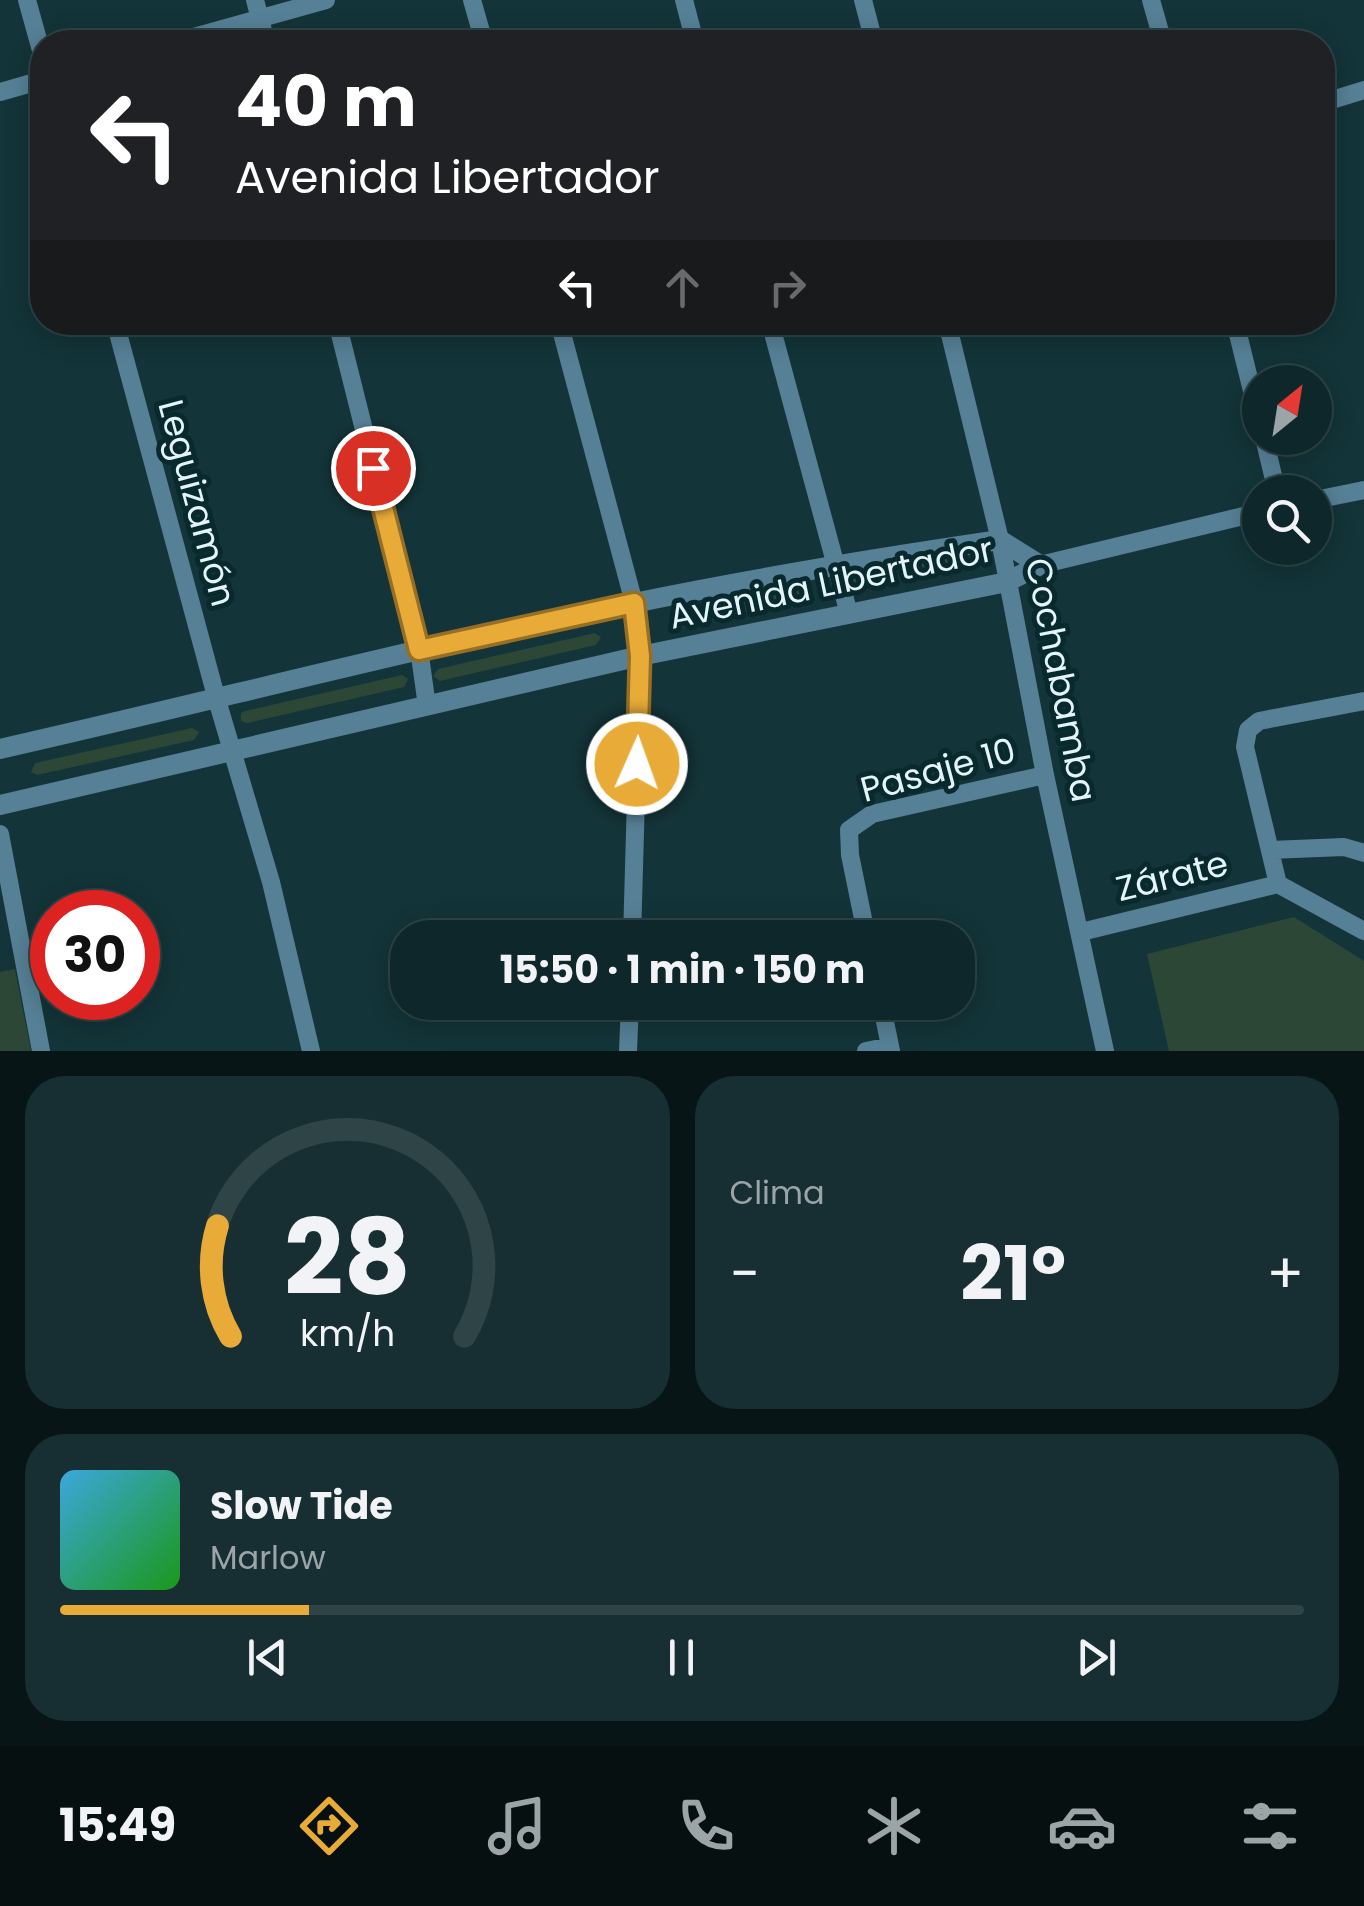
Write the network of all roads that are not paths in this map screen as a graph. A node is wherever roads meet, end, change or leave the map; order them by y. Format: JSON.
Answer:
{"nodes":[{"id":1,"x":27,"y":0,"type":"edge"},
{"id":2,"x":255,"y":0,"type":"edge"},
{"id":3,"x":326,"y":0,"type":"edge"},
{"id":4,"x":472,"y":0,"type":"edge"},
{"id":5,"x":684,"y":0,"type":"edge"},
{"id":6,"x":863,"y":0,"type":"edge"},
{"id":7,"x":1151,"y":0,"type":"edge"},
{"id":8,"x":260,"y":19,"type":"junction"},
{"id":9,"x":35,"y":30,"type":"edge"},
{"id":10,"x":220,"y":30,"type":"edge"},
{"id":11,"x":263,"y":30,"type":"edge"},
{"id":12,"x":481,"y":30,"type":"edge"},
{"id":13,"x":692,"y":30,"type":"edge"},
{"id":14,"x":871,"y":30,"type":"edge"},
{"id":15,"x":1160,"y":30,"type":"edge"},
{"id":16,"x":30,"y":83,"type":"edge"},
{"id":17,"x":1364,"y":90,"type":"edge"},
{"id":18,"x":0,"y":92,"type":"edge"},
{"id":19,"x":1335,"y":98,"type":"edge"},
{"id":20,"x":119,"y":335,"type":"edge"},
{"id":21,"x":340,"y":335,"type":"edge"},
{"id":22,"x":562,"y":335,"type":"edge"},
{"id":23,"x":773,"y":335,"type":"edge"},
{"id":24,"x":950,"y":335,"type":"edge"},
{"id":25,"x":1238,"y":335,"type":"edge"},
{"id":26,"x":1246,"y":365,"type":"edge"},
{"id":27,"x":1364,"y":490,"type":"edge"},
{"id":28,"x":1332,"y":497,"type":"edge"},
{"id":29,"x":1242,"y":516,"type":"edge"},
{"id":30,"x":1000,"y":540,"type":"junction"},
{"id":31,"x":1040,"y":564,"type":"junction"},
{"id":32,"x":835,"y":565,"type":"junction"},
{"id":33,"x":1008,"y":582,"type":"junction"},
{"id":34,"x":634,"y":603,"type":"junction"},
{"id":35,"x":849,"y":614,"type":"junction"},
{"id":36,"x":419,"y":650,"type":"junction"},
{"id":37,"x":640,"y":656,"type":"junction"},
{"id":38,"x":217,"y":700,"type":"junction"},
{"id":39,"x":1364,"y":701,"type":"edge"},
{"id":40,"x":427,"y":706,"type":"junction"},
{"id":41,"x":0,"y":750,"type":"edge"},
{"id":42,"x":232,"y":753,"type":"junction"},
{"id":43,"x":1045,"y":774,"type":"junction"},
{"id":44,"x":0,"y":805,"type":"edge"},
{"id":45,"x":0,"y":834,"type":"edge"},
{"id":46,"x":1270,"y":850,"type":"junction"},
{"id":47,"x":1364,"y":853,"type":"edge"},
{"id":48,"x":1278,"y":884,"type":"junction"},
{"id":49,"x":633,"y":920,"type":"edge"},
{"id":50,"x":863,"y":920,"type":"edge"},
{"id":51,"x":1364,"y":931,"type":"edge"},
{"id":52,"x":1081,"y":932,"type":"junction"},
{"id":53,"x":629,"y":1020,"type":"edge"},
{"id":54,"x":885,"y":1020,"type":"edge"},
{"id":55,"x":891,"y":1049,"type":"edge"},
{"id":56,"x":41,"y":1051,"type":"edge"},
{"id":57,"x":311,"y":1051,"type":"edge"},
{"id":58,"x":628,"y":1051,"type":"edge"},
{"id":59,"x":866,"y":1051,"type":"edge"},
{"id":60,"x":1105,"y":1051,"type":"edge"}],
"edges":[{"from":1,"to":9,"type":"street"},
{"from":2,"to":8,"type":"street"},
{"from":3,"to":8,"type":"street"},
{"from":4,"to":12,"type":"street"},
{"from":5,"to":13,"type":"street"},
{"from":6,"to":14,"type":"street"},
{"from":7,"to":15,"type":"street"},
{"from":8,"to":10,"type":"street"},
{"from":8,"to":11,"type":"street"},
{"from":16,"to":18,"type":"street"},
{"from":17,"to":19,"type":"street"},
{"from":20,"to":38,"type":"street","name":"Leguizamón"},
{"from":21,"to":36,"type":"street"},
{"from":22,"to":34,"type":"street"},
{"from":23,"to":32,"type":"street"},
{"from":24,"to":30,"type":"street","name":"Cochabamba"},
{"from":25,"to":26,"type":"street"},
{"from":27,"to":28,"type":"street"},
{"from":29,"to":31,"type":"street"},
{"from":30,"to":31,"type":"street","name":"Avenida Libertador"},
{"from":30,"to":32,"type":"street","name":"Avenida Libertador"},
{"from":30,"to":33,"type":"street","name":"Cochabamba"},
{"from":31,"to":33,"type":"street","name":"Avenida Libertador"},
{"from":32,"to":34,"type":"street","name":"Avenida Libertador"},
{"from":32,"to":35,"type":"street"},
{"from":33,"to":35,"type":"street","name":"Avenida Libertador"},
{"from":33,"to":43,"type":"street","name":"Cochabamba"},
{"from":34,"to":36,"type":"street","name":"Avenida Libertador"},
{"from":34,"to":37,"type":"street"},
{"from":35,"to":37,"type":"street","name":"Avenida Libertador"},
{"from":36,"to":38,"type":"street","name":"Avenida Libertador"},
{"from":36,"to":40,"type":"street"},
{"from":37,"to":40,"type":"street","name":"Avenida Libertador"},
{"from":37,"to":49,"type":"street"},
{"from":38,"to":41,"type":"street","name":"Avenida Libertador"},
{"from":38,"to":42,"type":"street","name":"Leguizamón"},
{"from":39,"to":46,"type":"street"},
{"from":40,"to":42,"type":"street","name":"Avenida Libertador"},
{"from":42,"to":44,"type":"street","name":"Avenida Libertador"},
{"from":42,"to":57,"type":"street","name":"Leguizamón"},
{"from":43,"to":50,"type":"street","name":"Pasaje 10"},
{"from":43,"to":52,"type":"street","name":"Cochabamba"},
{"from":45,"to":56,"type":"street"},
{"from":46,"to":47,"type":"street"},
{"from":46,"to":48,"type":"street"},
{"from":48,"to":51,"type":"street"},
{"from":48,"to":52,"type":"street","name":"Zárate"},
{"from":52,"to":60,"type":"street","name":"Cochabamba"},
{"from":53,"to":58,"type":"street"},
{"from":54,"to":55,"type":"street"},
{"from":55,"to":59,"type":"street"}]}
